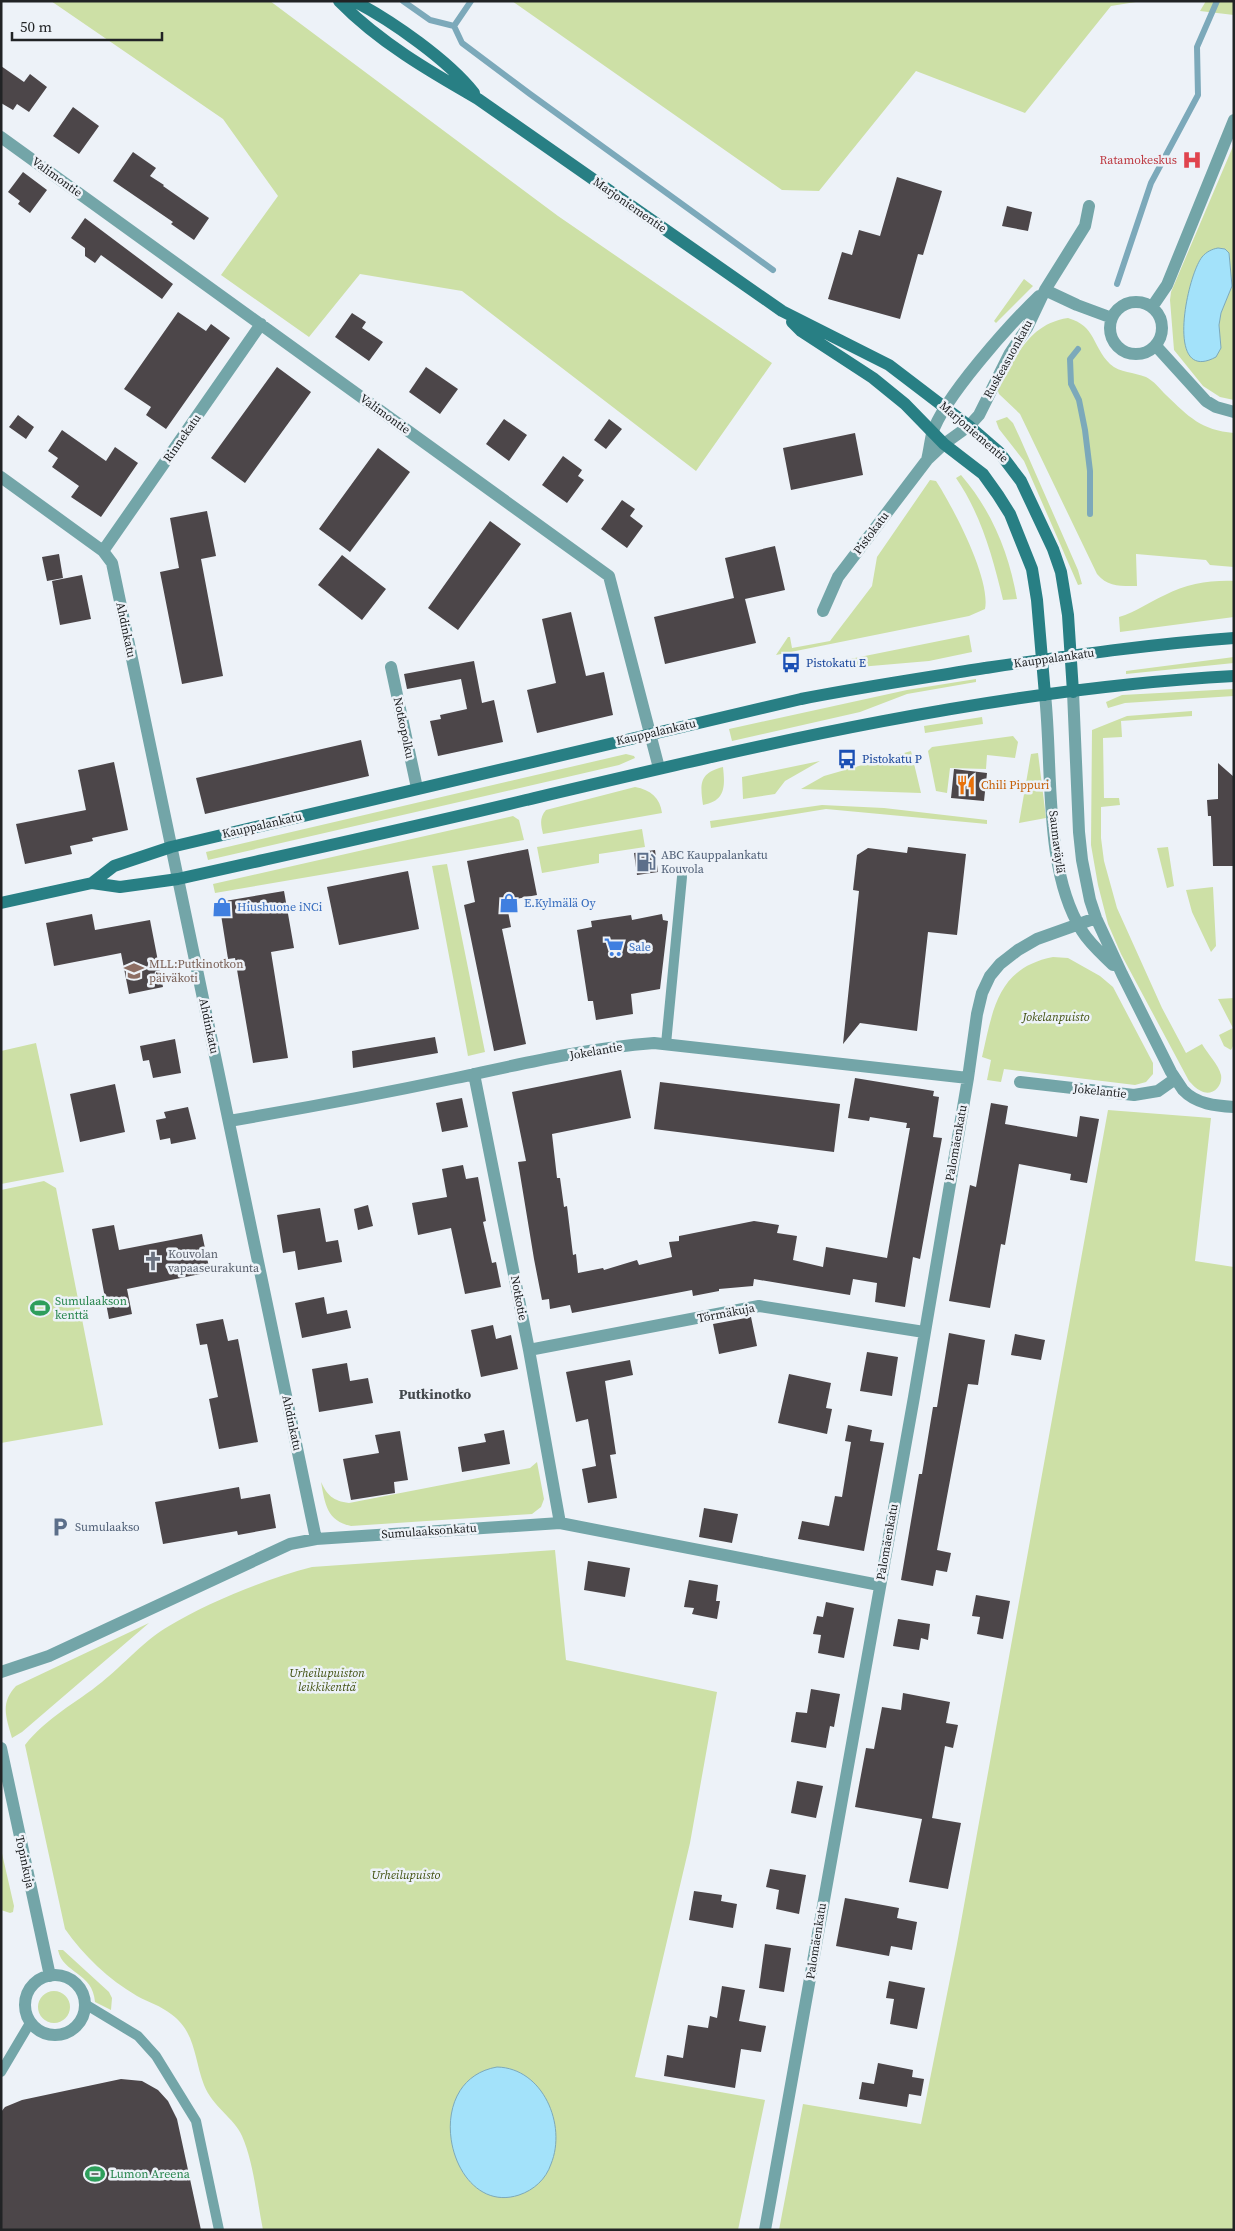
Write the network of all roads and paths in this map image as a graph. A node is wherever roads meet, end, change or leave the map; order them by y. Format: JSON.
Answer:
{"nodes":[{"id":1,"x":340,"y":1,"type":"edge"},
{"id":2,"x":354,"y":1,"type":"edge"},
{"id":3,"x":478,"y":99,"type":"junction"},
{"id":4,"x":1234,"y":120,"type":"edge"},
{"id":5,"x":1,"y":137,"type":"edge"},
{"id":6,"x":1089,"y":206,"type":"dead end"},
{"id":7,"x":1045,"y":290,"type":"junction"},
{"id":8,"x":1152,"y":308,"type":"junction"},
{"id":9,"x":782,"y":311,"type":"junction"},
{"id":10,"x":1112,"y":318,"type":"junction"},
{"id":11,"x":261,"y":324,"type":"junction"},
{"id":12,"x":1156,"y":346,"type":"junction"},
{"id":13,"x":946,"y":408,"type":"junction"},
{"id":14,"x":1234,"y":412,"type":"edge"},
{"id":15,"x":969,"y":426,"type":"junction"},
{"id":16,"x":932,"y":433,"type":"junction"},
{"id":17,"x":944,"y":444,"type":"junction"},
{"id":18,"x":927,"y":460,"type":"junction"},
{"id":19,"x":1,"y":477,"type":"edge"},
{"id":20,"x":104,"y":551,"type":"junction"},
{"id":21,"x":823,"y":610,"type":"dead end"},
{"id":22,"x":1234,"y":638,"type":"edge"},
{"id":23,"x":1071,"y":656,"type":"junction"},
{"id":24,"x":1042,"y":660,"type":"junction"},
{"id":25,"x":391,"y":667,"type":"dead end"},
{"id":26,"x":1234,"y":676,"type":"edge"},
{"id":27,"x":1073,"y":692,"type":"junction"},
{"id":28,"x":1045,"y":695,"type":"junction"},
{"id":29,"x":650,"y":733,"type":"junction"},
{"id":30,"x":659,"y":768,"type":"junction"},
{"id":31,"x":417,"y":788,"type":"junction"},
{"id":32,"x":171,"y":847,"type":"junction"},
{"id":33,"x":682,"y":877,"type":"dead end"},
{"id":34,"x":178,"y":879,"type":"junction"},
{"id":35,"x":92,"y":883,"type":"junction"},
{"id":36,"x":1,"y":903,"type":"edge"},
{"id":37,"x":1096,"y":918,"type":"junction"},
{"id":38,"x":1078,"y":924,"type":"junction"},
{"id":39,"x":1122,"y":974,"type":"junction"},
{"id":40,"x":666,"y":1044,"type":"junction"},
{"id":41,"x":474,"y":1074,"type":"junction"},
{"id":42,"x":968,"y":1078,"type":"junction"},
{"id":43,"x":1176,"y":1079,"type":"junction"},
{"id":44,"x":1020,"y":1082,"type":"dead end"},
{"id":45,"x":1234,"y":1107,"type":"edge"},
{"id":46,"x":228,"y":1121,"type":"junction"},
{"id":47,"x":924,"y":1332,"type":"junction"},
{"id":48,"x":529,"y":1350,"type":"junction"},
{"id":49,"x":560,"y":1523,"type":"junction"},
{"id":50,"x":316,"y":1539,"type":"junction"},
{"id":51,"x":879,"y":1585,"type":"junction"},
{"id":52,"x":1,"y":1672,"type":"edge"},
{"id":53,"x":1,"y":1748,"type":"edge"},
{"id":54,"x":50,"y":1976,"type":"junction"},
{"id":55,"x":85,"y":2004,"type":"junction"},
{"id":56,"x":30,"y":2023,"type":"junction"},
{"id":57,"x":1,"y":2072,"type":"edge"},
{"id":58,"x":219,"y":2230,"type":"edge"},
{"id":59,"x":765,"y":2230,"type":"edge"}],
"edges":[{"from":1,"to":3,"type":"main road","name":"Marjoniementie"},
{"from":2,"to":3,"type":"main road","name":"Marjoniementie"},
{"from":3,"to":9,"type":"main road","name":"Marjoniementie"},
{"from":4,"to":8,"type":"street"},
{"from":5,"to":11,"type":"street","name":"Valimontie"},
{"from":6,"to":7,"type":"street","name":"Ruskeasuonkatu"},
{"from":7,"to":10,"type":"street"},
{"from":7,"to":13,"type":"street","name":"Ruskeasuonkatu"},
{"from":7,"to":15,"type":"street","name":"Ruskeasuonkatu"},
{"from":8,"to":10,"type":"street"},
{"from":8,"to":12,"type":"street"},
{"from":9,"to":13,"type":"main road","name":"Marjoniementie"},
{"from":9,"to":16,"type":"main road","name":"Marjoniementie"},
{"from":10,"to":12,"type":"street"},
{"from":11,"to":20,"type":"street","name":"Rinnekatu"},
{"from":11,"to":29,"type":"street","name":"Valimontie"},
{"from":12,"to":14,"type":"street"},
{"from":13,"to":15,"type":"main road","name":"Marjoniementie"},
{"from":13,"to":16,"type":"street","name":"Pistokatu"},
{"from":15,"to":17,"type":"street","name":"Ruskeasuonkatu"},
{"from":15,"to":23,"type":"main road","name":"Marjoniementie"},
{"from":16,"to":17,"type":"main road","name":"Marjoniementie"},
{"from":16,"to":18,"type":"street","name":"Pistokatu"},
{"from":17,"to":18,"type":"street","name":"Pistokatu"},
{"from":17,"to":24,"type":"main road","name":"Marjoniementie"},
{"from":18,"to":21,"type":"street","name":"Pistokatu"},
{"from":19,"to":20,"type":"street","name":"Ahdinkatu"},
{"from":20,"to":32,"type":"street","name":"Ahdinkatu"},
{"from":22,"to":23,"type":"main road","name":"Kauppalankatu"},
{"from":23,"to":24,"type":"main road","name":"Kauppalankatu"},
{"from":23,"to":27,"type":"main road","name":"Marjoniementie"},
{"from":24,"to":28,"type":"main road","name":"Saumaväylä"},
{"from":24,"to":29,"type":"main road","name":"Kauppalankatu"},
{"from":25,"to":31,"type":"street","name":"Notkopolku"},
{"from":26,"to":27,"type":"main road","name":"Kauppalankatu"},
{"from":27,"to":28,"type":"main road","name":"Kauppalankatu"},
{"from":27,"to":37,"type":"street","name":"Saumaväylä"},
{"from":28,"to":30,"type":"main road","name":"Kauppalankatu"},
{"from":28,"to":38,"type":"street","name":"Saumaväylä"},
{"from":29,"to":30,"type":"street","name":"Valimontie"},
{"from":29,"to":31,"type":"main road","name":"Kauppalankatu"},
{"from":30,"to":34,"type":"main road","name":"Kauppalankatu"},
{"from":31,"to":32,"type":"main road","name":"Kauppalankatu"},
{"from":32,"to":34,"type":"street","name":"Ahdinkatu"},
{"from":32,"to":35,"type":"main road","name":"Kauppalankatu"},
{"from":33,"to":40,"type":"lane"},
{"from":34,"to":35,"type":"main road","name":"Kauppalankatu"},
{"from":34,"to":46,"type":"street","name":"Ahdinkatu"},
{"from":35,"to":36,"type":"main road","name":"Kauppalankatu"},
{"from":37,"to":38,"type":"street","name":"Palomäenkatu"},
{"from":37,"to":39,"type":"street","name":"Saumaväylä"},
{"from":38,"to":39,"type":"street","name":"Saumaväylä"},
{"from":38,"to":42,"type":"street","name":"Palomäenkatu"},
{"from":39,"to":43,"type":"street","name":"Saumaväylä"},
{"from":40,"to":41,"type":"street","name":"Jokelantie"},
{"from":40,"to":42,"type":"street","name":"Jokelantie"},
{"from":41,"to":46,"type":"street","name":"Jokelantie"},
{"from":41,"to":48,"type":"street","name":"Notkotie"},
{"from":42,"to":47,"type":"street","name":"Palomäenkatu"},
{"from":43,"to":44,"type":"street","name":"Jokelantie"},
{"from":43,"to":45,"type":"street","name":"Saumaväylä"},
{"from":46,"to":50,"type":"street","name":"Ahdinkatu"},
{"from":47,"to":48,"type":"street","name":"Törmäkuja"},
{"from":47,"to":51,"type":"street","name":"Palomäenkatu"},
{"from":48,"to":49,"type":"street","name":"Notkotie"},
{"from":49,"to":50,"type":"street","name":"Sumulaaksonkatu"},
{"from":49,"to":51,"type":"street","name":"Sumulaaksonkatu"},
{"from":50,"to":52,"type":"street","name":"Sumulaaksonkatu"},
{"from":51,"to":59,"type":"street","name":"Palomäenkatu"},
{"from":53,"to":54,"type":"street","name":"Topinkuja"},
{"from":54,"to":55,"type":"street"},
{"from":54,"to":56,"type":"street"},
{"from":55,"to":56,"type":"street"},
{"from":55,"to":58,"type":"lane"},
{"from":56,"to":57,"type":"lane"}]}
